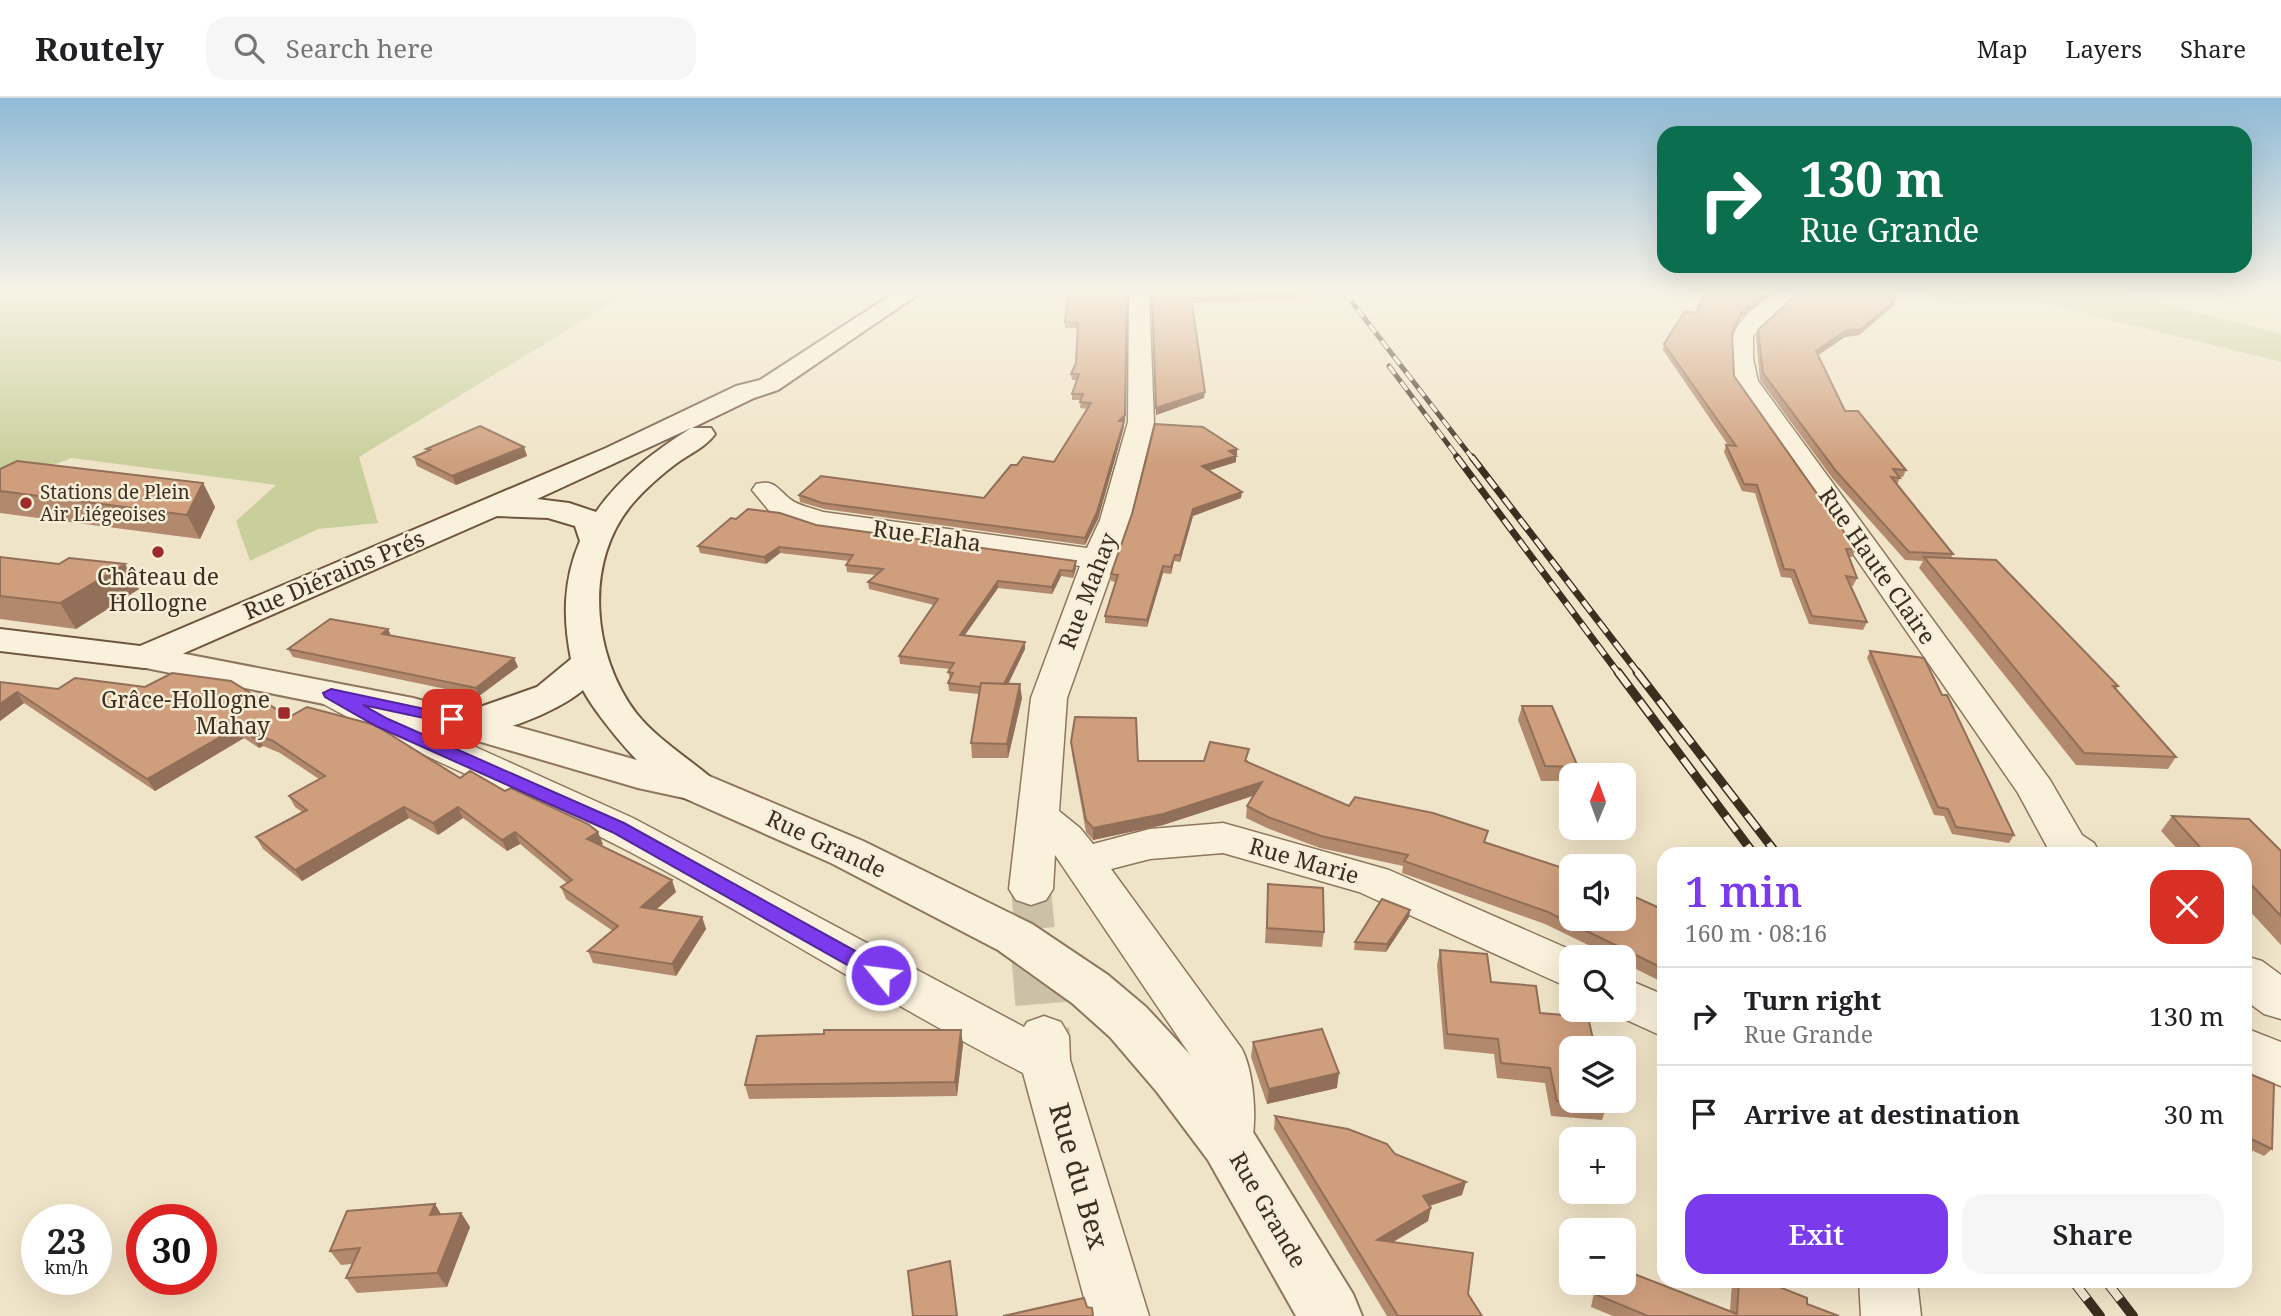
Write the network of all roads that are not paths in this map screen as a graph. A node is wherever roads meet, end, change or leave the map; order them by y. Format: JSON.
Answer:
{"nodes":[{"id":1,"x":823,"y":350,"type":"edge"},
{"id":2,"x":1140,"y":350,"type":"edge"},
{"id":3,"x":1741,"y":350,"type":"edge"},
{"id":4,"x":769,"y":386,"type":"junction"},
{"id":5,"x":766,"y":490,"type":"dead end"},
{"id":6,"x":487,"y":511,"type":"junction"},
{"id":7,"x":594,"y":539,"type":"junction"},
{"id":8,"x":1098,"y":559,"type":"junction"},
{"id":9,"x":0,"y":640,"type":"edge"},
{"id":10,"x":144,"y":657,"type":"junction"},
{"id":11,"x":588,"y":662,"type":"junction"},
{"id":12,"x":331,"y":693,"type":"junction"},
{"id":13,"x":471,"y":724,"type":"junction"},
{"id":14,"x":694,"y":786,"type":"junction"},
{"id":15,"x":1040,"y":817,"type":"junction"},
{"id":16,"x":2068,"y":847,"type":"edge"},
{"id":17,"x":1083,"y":862,"type":"junction"},
{"id":18,"x":1031,"y":889,"type":"tunnel mouth"},
{"id":19,"x":1559,"y":965,"type":"edge"},
{"id":20,"x":2252,"y":979,"type":"edge"},
{"id":21,"x":2281,"y":1000,"type":"edge"},
{"id":22,"x":1636,"y":1003,"type":"edge"},
{"id":23,"x":1657,"y":1014,"type":"edge"},
{"id":24,"x":2252,"y":1052,"type":"edge"},
{"id":25,"x":2281,"y":1065,"type":"edge"},
{"id":26,"x":1228,"y":1142,"type":"junction"},
{"id":27,"x":1889,"y":1288,"type":"edge"},
{"id":28,"x":1119,"y":1316,"type":"edge"},
{"id":29,"x":1331,"y":1316,"type":"edge"},
{"id":30,"x":1891,"y":1316,"type":"edge"}],
"edges":[{"from":1,"to":4,"type":"main road","name":"Rue Diérains Prés"},
{"from":2,"to":8,"type":"street","name":"Rue Mahay"},
{"from":3,"to":16,"type":"street","name":"Rue Haute Claire"},
{"from":4,"to":6,"type":"main road","name":"Rue Diérains Prés"},
{"from":4,"to":7,"type":"main road","name":"Rue Diérains Prés"},
{"from":5,"to":8,"type":"street","name":"Rue Flaha"},
{"from":6,"to":7,"type":"main road","name":"Rue Diérains Prés"},
{"from":6,"to":10,"type":"main road","name":"Rue Diérains Prés"},
{"from":7,"to":11,"type":"main road","name":"Rue Diérains Prés"},
{"from":8,"to":15,"type":"street","name":"Rue Mahay"},
{"from":9,"to":10,"type":"main road","name":"Rue Grande"},
{"from":10,"to":12,"type":"main road","name":"Rue Grande"},
{"from":11,"to":13,"type":"main road"},
{"from":11,"to":14,"type":"main road","name":"Rue Diérains Prés"},
{"from":12,"to":13,"type":"main road","name":"Rue Grande"},
{"from":12,"to":28,"type":"street","name":"Rue du Bex"},
{"from":13,"to":14,"type":"main road","name":"Rue Grande"},
{"from":14,"to":26,"type":"main road","name":"Rue Grande"},
{"from":15,"to":17,"type":"street"},
{"from":15,"to":18,"type":"street","name":"Rue Mahay"},
{"from":17,"to":19,"type":"street","name":"Rue Marie"},
{"from":17,"to":26,"type":"street"},
{"from":20,"to":21,"type":"street"},
{"from":22,"to":23,"type":"street"},
{"from":24,"to":25,"type":"street"},
{"from":26,"to":29,"type":"main road","name":"Rue Grande"},
{"from":27,"to":30,"type":"street"}]}
